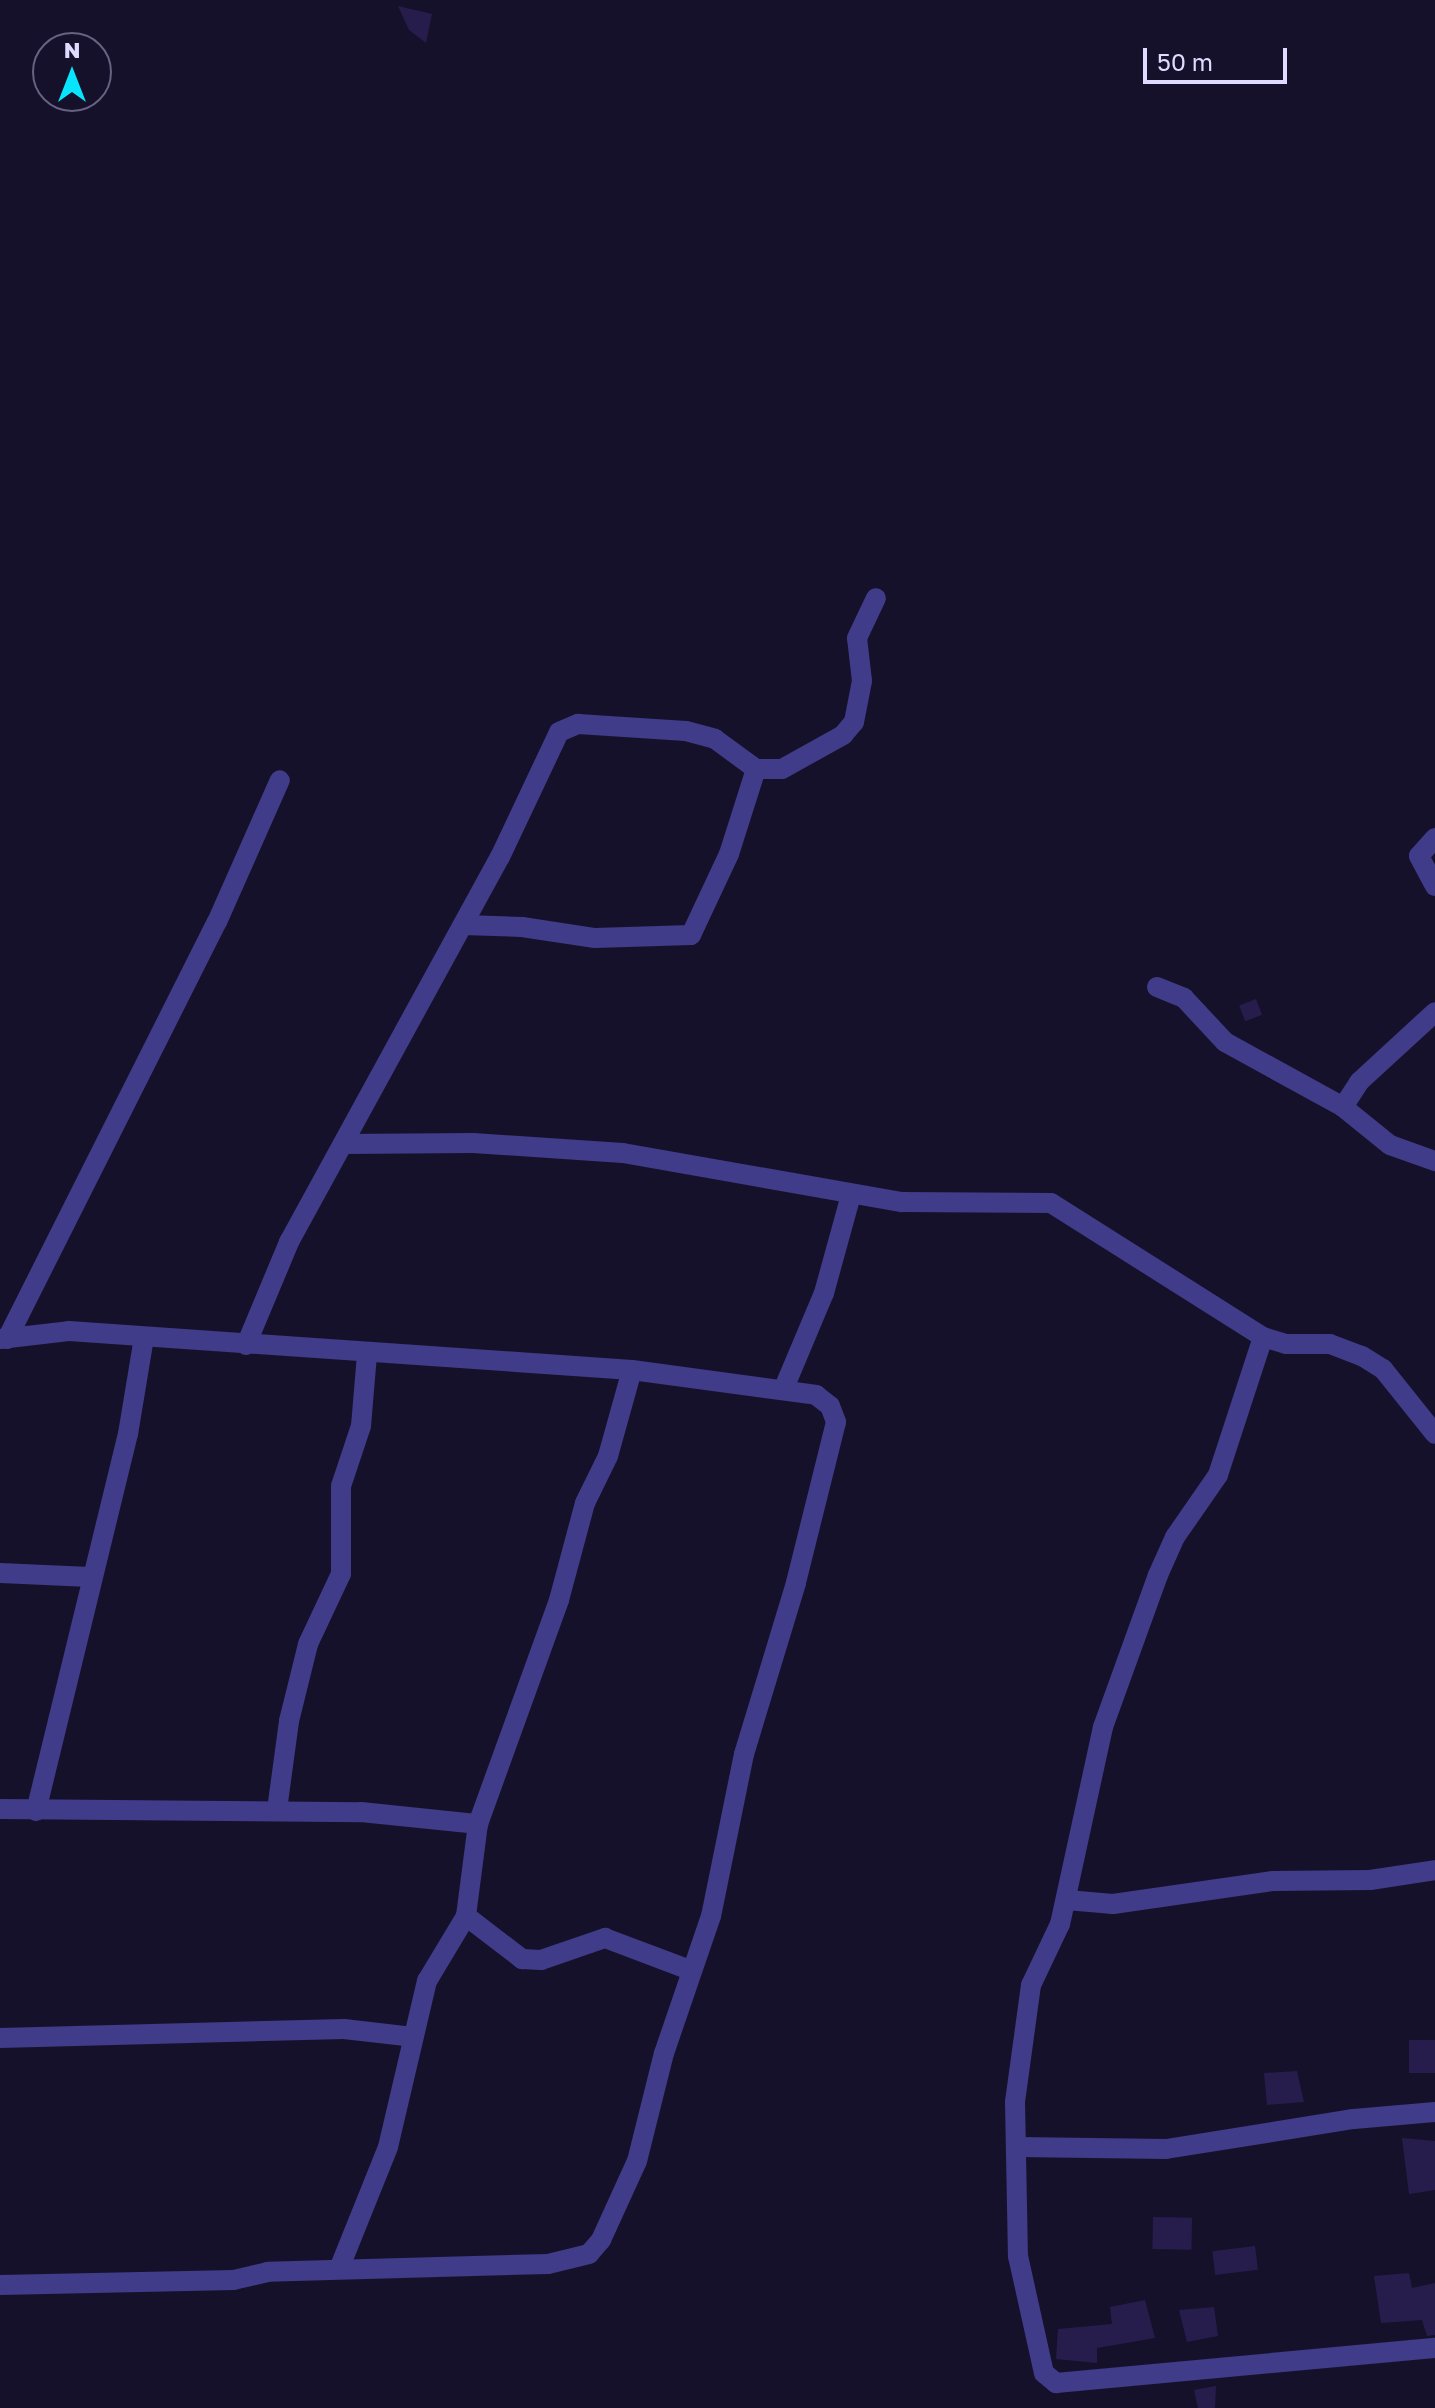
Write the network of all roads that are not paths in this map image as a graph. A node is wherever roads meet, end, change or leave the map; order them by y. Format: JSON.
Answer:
{"nodes":[{"id":1,"x":876,"y":598,"type":"dead end"},
{"id":2,"x":756,"y":769,"type":"junction"},
{"id":3,"x":280,"y":780,"type":"dead end"},
{"id":4,"x":1435,"y":838,"type":"edge"},
{"id":5,"x":1435,"y":886,"type":"edge"},
{"id":6,"x":463,"y":925,"type":"junction"},
{"id":7,"x":1157,"y":987,"type":"dead end"},
{"id":8,"x":1435,"y":1012,"type":"edge"},
{"id":9,"x":1343,"y":1107,"type":"junction"},
{"id":10,"x":344,"y":1144,"type":"junction"},
{"id":11,"x":1435,"y":1161,"type":"edge"},
{"id":12,"x":851,"y":1195,"type":"junction"},
{"id":13,"x":144,"y":1337,"type":"junction"},
{"id":14,"x":1263,"y":1337,"type":"junction"},
{"id":15,"x":4,"y":1339,"type":"edge"},
{"id":16,"x":246,"y":1345,"type":"junction"},
{"id":17,"x":367,"y":1354,"type":"junction"},
{"id":18,"x":632,"y":1370,"type":"junction"},
{"id":19,"x":784,"y":1388,"type":"junction"},
{"id":20,"x":1435,"y":1434,"type":"edge"},
{"id":21,"x":0,"y":1573,"type":"edge"},
{"id":22,"x":90,"y":1577,"type":"junction"},
{"id":23,"x":0,"y":1809,"type":"edge"},
{"id":24,"x":277,"y":1810,"type":"junction"},
{"id":25,"x":36,"y":1811,"type":"junction"},
{"id":26,"x":478,"y":1824,"type":"junction"},
{"id":27,"x":1435,"y":1870,"type":"edge"},
{"id":28,"x":1067,"y":1900,"type":"junction"},
{"id":29,"x":466,"y":1916,"type":"junction"},
{"id":30,"x":690,"y":1970,"type":"junction"},
{"id":31,"x":413,"y":2037,"type":"junction"},
{"id":32,"x":0,"y":2038,"type":"edge"},
{"id":33,"x":1435,"y":2112,"type":"edge"},
{"id":34,"x":1018,"y":2147,"type":"junction"},
{"id":35,"x":339,"y":2269,"type":"junction"},
{"id":36,"x":0,"y":2285,"type":"edge"},
{"id":37,"x":1435,"y":2348,"type":"edge"}],
"edges":[{"from":1,"to":2,"type":"street"},
{"from":2,"to":6,"type":"street"},
{"from":2,"to":6,"type":"street"},
{"from":3,"to":15,"type":"street"},
{"from":4,"to":5,"type":"street"},
{"from":6,"to":10,"type":"street"},
{"from":7,"to":9,"type":"street"},
{"from":8,"to":9,"type":"street"},
{"from":9,"to":11,"type":"street"},
{"from":10,"to":12,"type":"street"},
{"from":10,"to":16,"type":"street"},
{"from":12,"to":14,"type":"street"},
{"from":12,"to":19,"type":"street"},
{"from":13,"to":15,"type":"street"},
{"from":13,"to":16,"type":"street"},
{"from":13,"to":22,"type":"street"},
{"from":14,"to":20,"type":"street"},
{"from":14,"to":28,"type":"street"},
{"from":16,"to":17,"type":"street"},
{"from":17,"to":18,"type":"street"},
{"from":17,"to":24,"type":"street"},
{"from":18,"to":19,"type":"street"},
{"from":18,"to":26,"type":"street"},
{"from":19,"to":30,"type":"street"},
{"from":21,"to":22,"type":"street"},
{"from":22,"to":25,"type":"street"},
{"from":23,"to":25,"type":"street"},
{"from":24,"to":25,"type":"street"},
{"from":24,"to":26,"type":"street"},
{"from":26,"to":29,"type":"street"},
{"from":27,"to":28,"type":"street"},
{"from":28,"to":34,"type":"street"},
{"from":29,"to":30,"type":"street"},
{"from":29,"to":31,"type":"street"},
{"from":30,"to":35,"type":"street"},
{"from":31,"to":32,"type":"street"},
{"from":31,"to":35,"type":"street"},
{"from":33,"to":34,"type":"street"},
{"from":34,"to":37,"type":"street"},
{"from":35,"to":36,"type":"street"}]}
